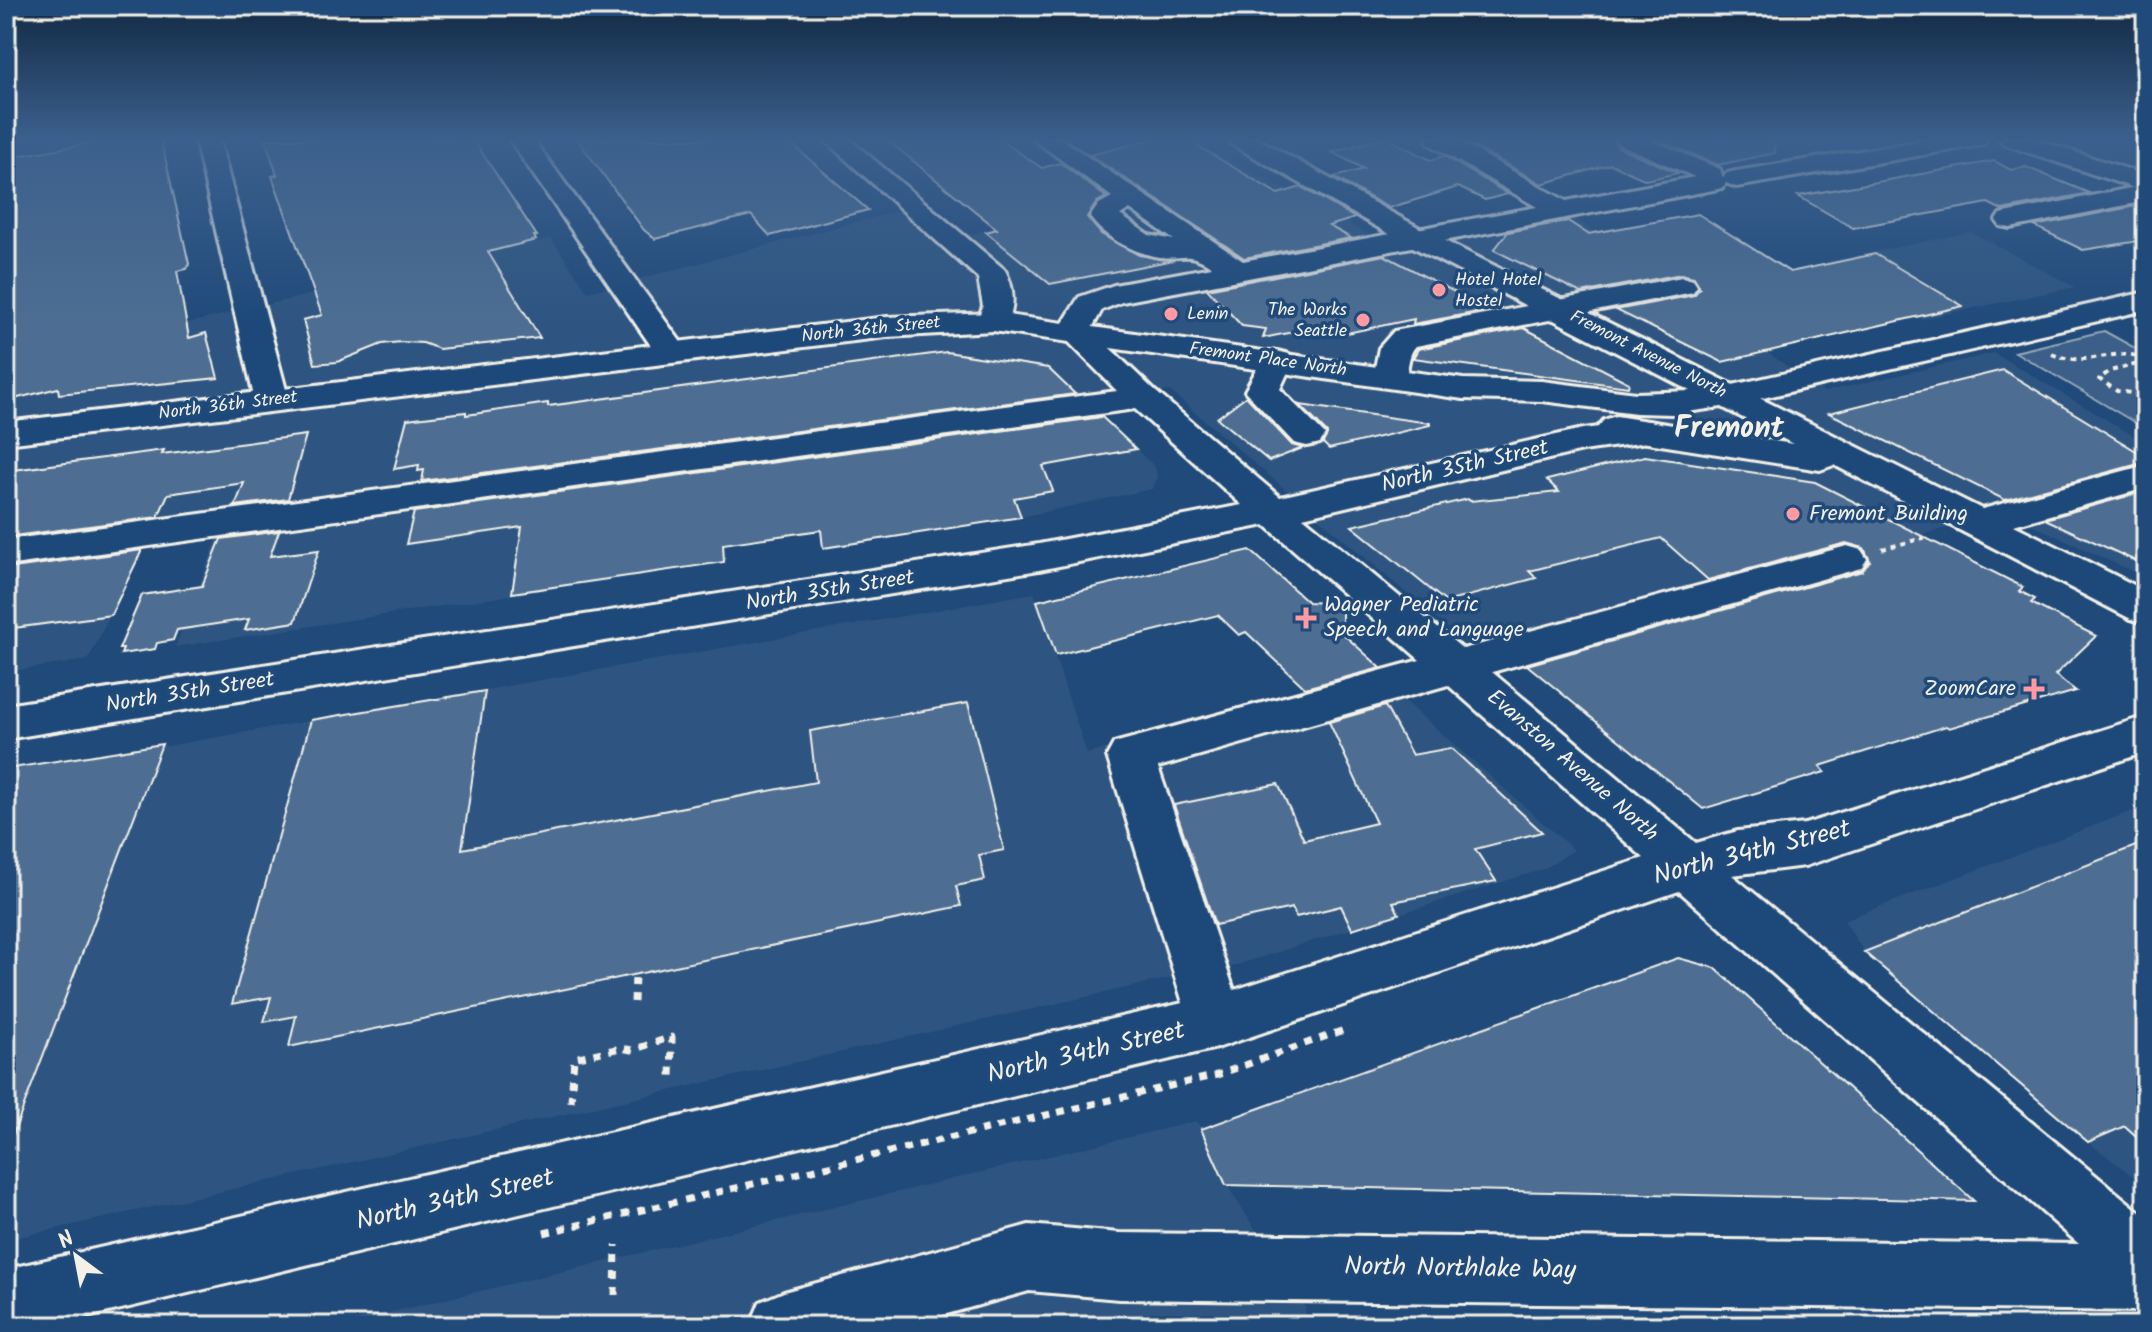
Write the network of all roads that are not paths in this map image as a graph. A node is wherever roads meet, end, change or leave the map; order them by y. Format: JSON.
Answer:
{"nodes":[{"id":1,"x":222,"y":201,"type":"edge"},
{"id":2,"x":565,"y":201,"type":"edge"},
{"id":3,"x":907,"y":201,"type":"edge"},
{"id":4,"x":1124,"y":201,"type":"edge"},
{"id":5,"x":1351,"y":201,"type":"edge"},
{"id":6,"x":1547,"y":201,"type":"edge"},
{"id":7,"x":1607,"y":201,"type":"edge"},
{"id":8,"x":2105,"y":201,"type":"edge"},
{"id":9,"x":1562,"y":210,"type":"junction"},
{"id":10,"x":2010,"y":220,"type":"dead end"},
{"id":11,"x":1417,"y":238,"type":"junction"},
{"id":12,"x":1238,"y":271,"type":"junction"},
{"id":13,"x":1682,"y":286,"type":"dead end"},
{"id":14,"x":2146,"y":301,"type":"edge"},
{"id":15,"x":1559,"y":310,"type":"junction"},
{"id":16,"x":993,"y":322,"type":"junction"},
{"id":17,"x":1074,"y":331,"type":"junction"},
{"id":18,"x":672,"y":352,"type":"junction"},
{"id":19,"x":1277,"y":361,"type":"junction"},
{"id":20,"x":1390,"y":378,"type":"junction"},
{"id":21,"x":1463,"y":389,"type":"junction"},
{"id":22,"x":1728,"y":396,"type":"junction"},
{"id":23,"x":1143,"y":398,"type":"junction"},
{"id":24,"x":272,"y":401,"type":"junction"},
{"id":25,"x":1648,"y":432,"type":"junction"},
{"id":26,"x":6,"y":433,"type":"edge"},
{"id":27,"x":1307,"y":435,"type":"dead end"},
{"id":28,"x":1876,"y":471,"type":"junction"},
{"id":29,"x":2146,"y":476,"type":"edge"},
{"id":30,"x":1270,"y":510,"type":"junction"},
{"id":31,"x":1978,"y":523,"type":"junction"},
{"id":32,"x":6,"y":553,"type":"edge"},
{"id":33,"x":1863,"y":554,"type":"road end"},
{"id":34,"x":2146,"y":609,"type":"edge"},
{"id":35,"x":1455,"y":667,"type":"junction"},
{"id":36,"x":6,"y":722,"type":"edge"},
{"id":37,"x":2146,"y":734,"type":"edge"},
{"id":38,"x":1688,"y":867,"type":"junction"},
{"id":39,"x":1217,"y":1022,"type":"junction"},
{"id":40,"x":2146,"y":1259,"type":"edge"},
{"id":41,"x":2146,"y":1278,"type":"edge"},
{"id":42,"x":6,"y":1303,"type":"edge"},
{"id":43,"x":784,"y":1326,"type":"edge"}],
"edges":[{"from":1,"to":24,"type":"main road"},
{"from":2,"to":18,"type":"main road"},
{"from":3,"to":16,"type":"main road"},
{"from":4,"to":12,"type":"main road"},
{"from":5,"to":11,"type":"main road","name":"Fremont Avenue North"},
{"from":6,"to":9,"type":"main road"},
{"from":7,"to":9,"type":"main road"},
{"from":8,"to":10,"type":"main road"},
{"from":9,"to":11,"type":"main road"},
{"from":11,"to":12,"type":"main road"},
{"from":11,"to":15,"type":"main road","name":"Fremont Avenue North"},
{"from":12,"to":17,"type":"main road"},
{"from":13,"to":15,"type":"main road"},
{"from":14,"to":22,"type":"main road"},
{"from":15,"to":20,"type":"main road"},
{"from":15,"to":22,"type":"main road","name":"Fremont Avenue North"},
{"from":16,"to":17,"type":"main road","name":"North 36th Street"},
{"from":16,"to":18,"type":"main road","name":"North 36th Street"},
{"from":17,"to":19,"type":"main road","name":"Fremont Place North"},
{"from":17,"to":23,"type":"main road","name":"Evanston Avenue North"},
{"from":18,"to":24,"type":"main road","name":"North 36th Street"},
{"from":19,"to":20,"type":"main road","name":"Fremont Place North"},
{"from":19,"to":27,"type":"main road"},
{"from":20,"to":21,"type":"main road","name":"Fremont Place North"},
{"from":21,"to":22,"type":"main road","name":"Fremont Place North"},
{"from":21,"to":25,"type":"main road","name":"Fremont Place North"},
{"from":22,"to":28,"type":"main road","name":"Fremont Avenue North"},
{"from":23,"to":30,"type":"main road","name":"Evanston Avenue North"},
{"from":23,"to":32,"type":"main road"},
{"from":24,"to":26,"type":"main road","name":"North 36th Street"},
{"from":25,"to":28,"type":"main road","name":"Fremont Place North"},
{"from":25,"to":30,"type":"main road","name":"North 35th Street"},
{"from":28,"to":31,"type":"main road","name":"Fremont Avenue North"},
{"from":29,"to":31,"type":"main road"},
{"from":30,"to":35,"type":"main road","name":"Evanston Avenue North"},
{"from":30,"to":36,"type":"main road","name":"North 35th Street"},
{"from":31,"to":34,"type":"main road","name":"Fremont Avenue North"},
{"from":33,"to":35,"type":"main road"},
{"from":35,"to":38,"type":"main road","name":"Evanston Avenue North"},
{"from":35,"to":39,"type":"main road"},
{"from":37,"to":38,"type":"main road","name":"North 34th Street"},
{"from":38,"to":39,"type":"main road","name":"North 34th Street"},
{"from":38,"to":40,"type":"main road","name":"Evanston Avenue North"},
{"from":39,"to":42,"type":"main road","name":"North 34th Street"},
{"from":41,"to":43,"type":"main road","name":"North Northlake Way"}]}
